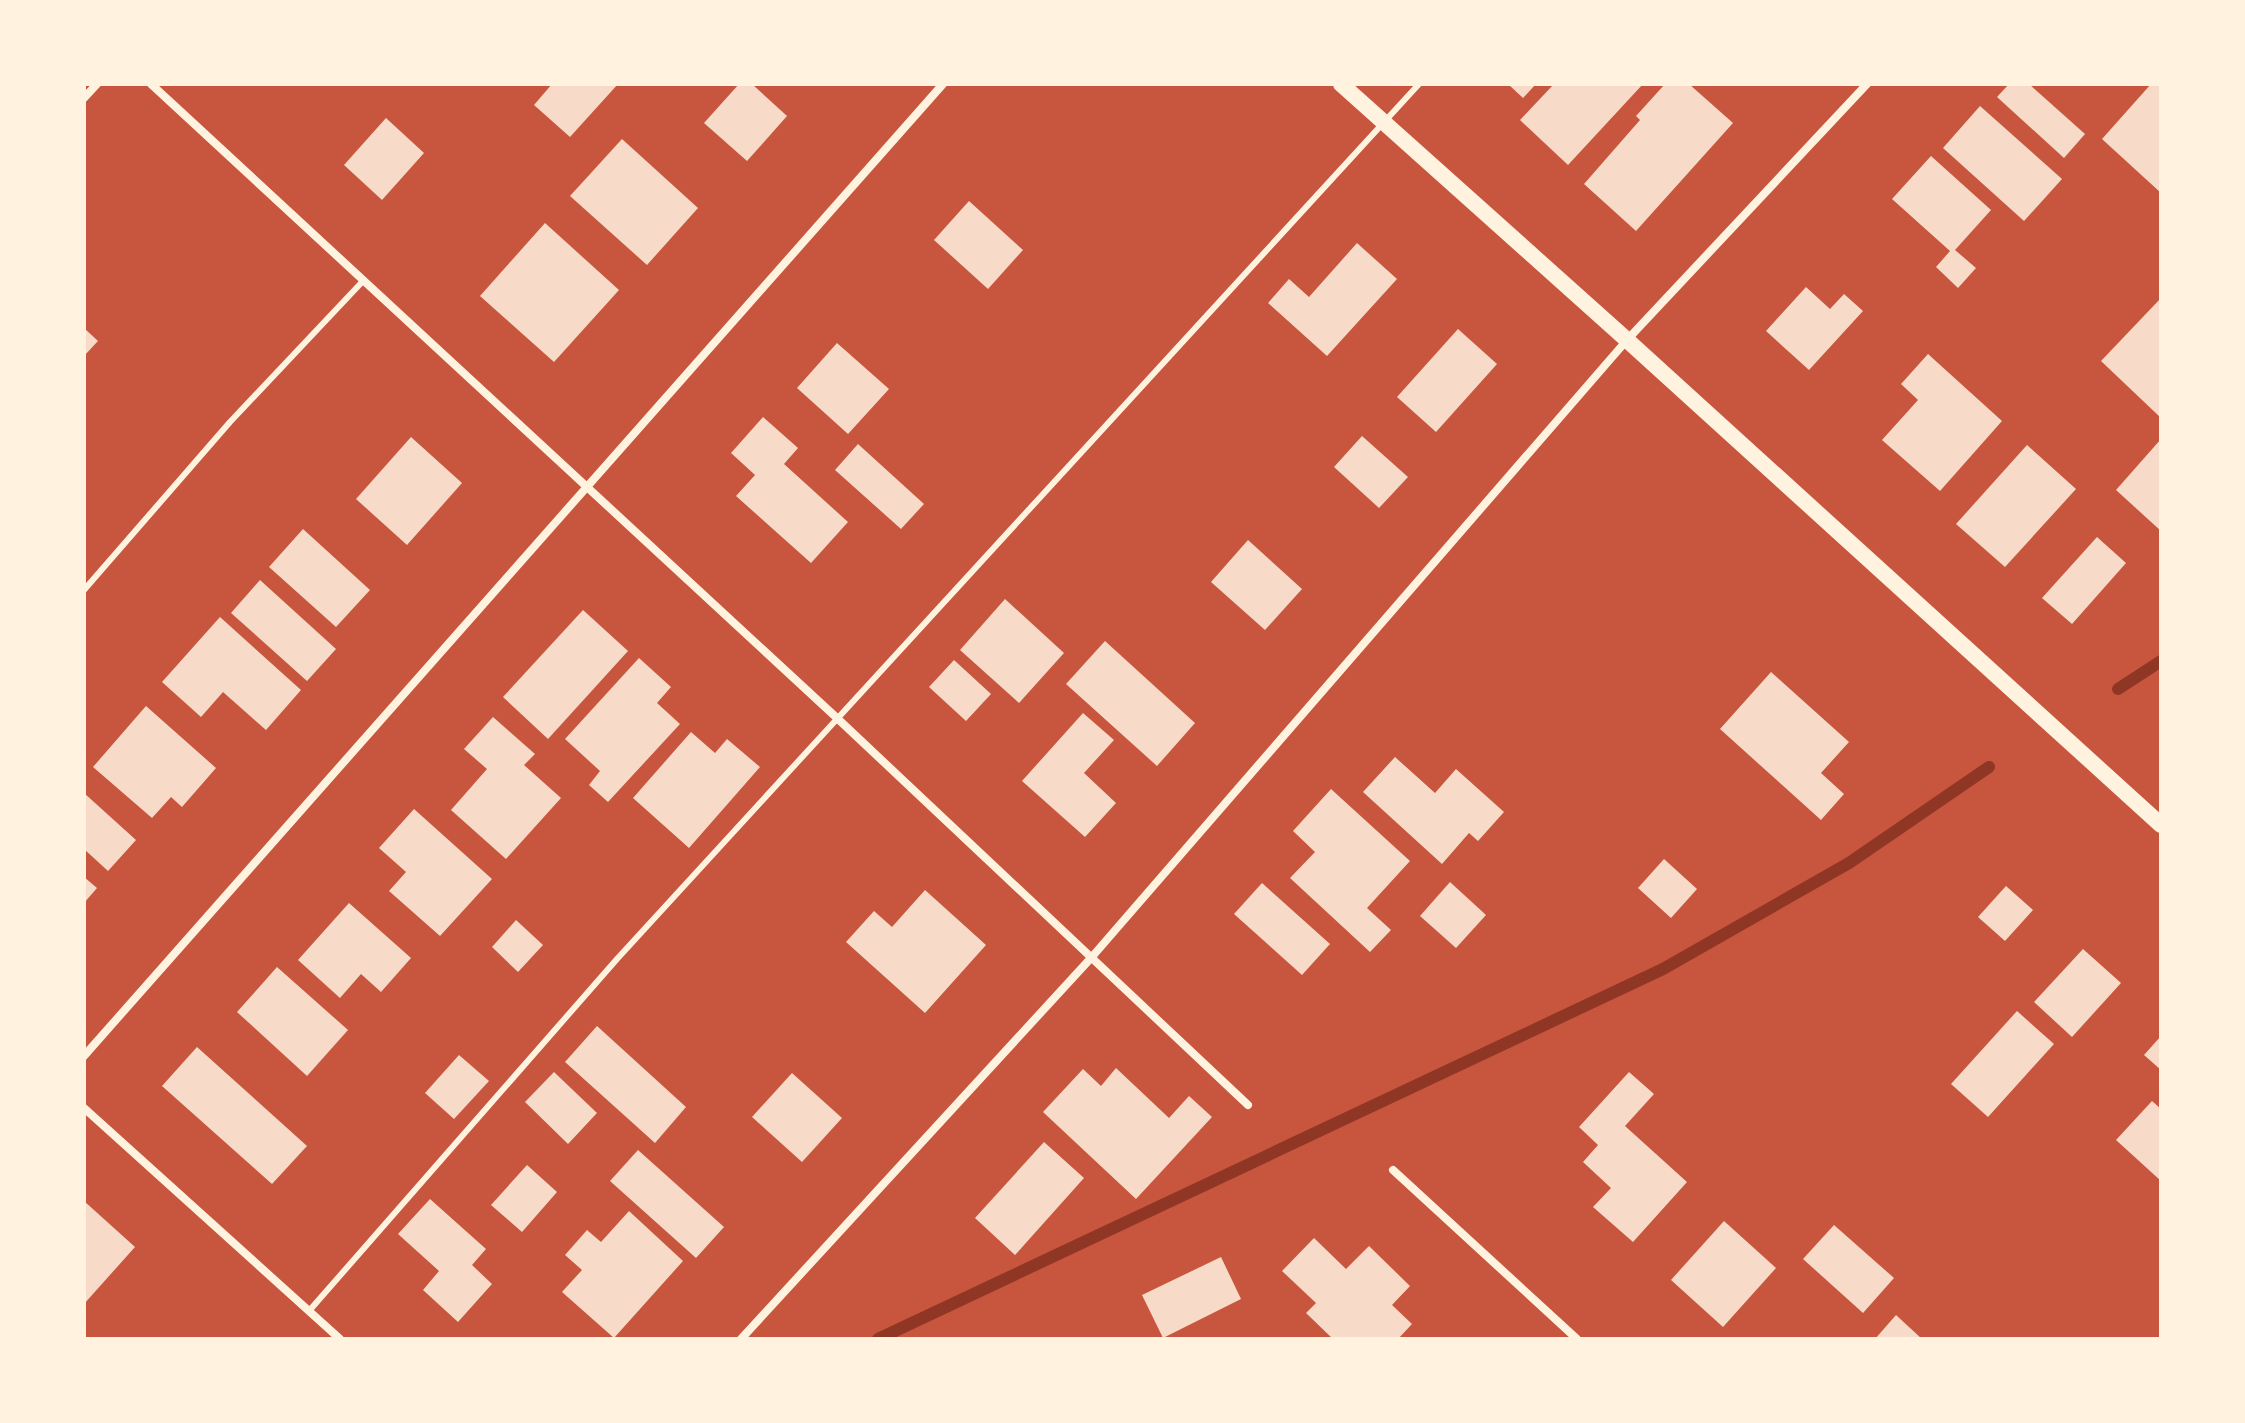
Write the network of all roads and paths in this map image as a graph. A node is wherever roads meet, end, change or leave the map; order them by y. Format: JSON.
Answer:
{"nodes":[{"id":1,"x":97,"y":84,"type":"edge"},
{"id":2,"x":151,"y":84,"type":"edge"},
{"id":3,"x":943,"y":84,"type":"edge"},
{"id":4,"x":1341,"y":84,"type":"edge"},
{"id":5,"x":1419,"y":84,"type":"edge"},
{"id":6,"x":1867,"y":84,"type":"edge"},
{"id":7,"x":84,"y":98,"type":"edge"},
{"id":8,"x":1384,"y":123,"type":"junction"},
{"id":9,"x":363,"y":281,"type":"junction"},
{"id":10,"x":1627,"y":340,"type":"junction"},
{"id":11,"x":587,"y":488,"type":"junction"},
{"id":12,"x":84,"y":590,"type":"edge"},
{"id":13,"x":838,"y":719,"type":"junction"},
{"id":14,"x":2161,"y":825,"type":"edge"},
{"id":15,"x":1091,"y":958,"type":"junction"},
{"id":16,"x":84,"y":1056,"type":"edge"},
{"id":17,"x":1248,"y":1105,"type":"dead end"},
{"id":18,"x":84,"y":1108,"type":"edge"},
{"id":19,"x":1393,"y":1170,"type":"dead end"},
{"id":20,"x":309,"y":1311,"type":"junction"},
{"id":21,"x":340,"y":1339,"type":"edge"},
{"id":22,"x":741,"y":1339,"type":"edge"},
{"id":23,"x":1577,"y":1339,"type":"edge"}],
"edges":[{"from":1,"to":7,"type":"street"},
{"from":2,"to":9,"type":"street"},
{"from":3,"to":11,"type":"street"},
{"from":4,"to":8,"type":"main road"},
{"from":5,"to":8,"type":"lane"},
{"from":6,"to":10,"type":"street"},
{"from":8,"to":10,"type":"main road"},
{"from":8,"to":13,"type":"lane"},
{"from":9,"to":11,"type":"street"},
{"from":9,"to":12,"type":"lane"},
{"from":10,"to":14,"type":"main road"},
{"from":10,"to":15,"type":"street"},
{"from":11,"to":13,"type":"street"},
{"from":11,"to":16,"type":"street"},
{"from":13,"to":15,"type":"street"},
{"from":13,"to":20,"type":"lane"},
{"from":15,"to":17,"type":"street"},
{"from":15,"to":22,"type":"street"},
{"from":18,"to":20,"type":"street"},
{"from":19,"to":23,"type":"street"},
{"from":20,"to":21,"type":"street"}]}
